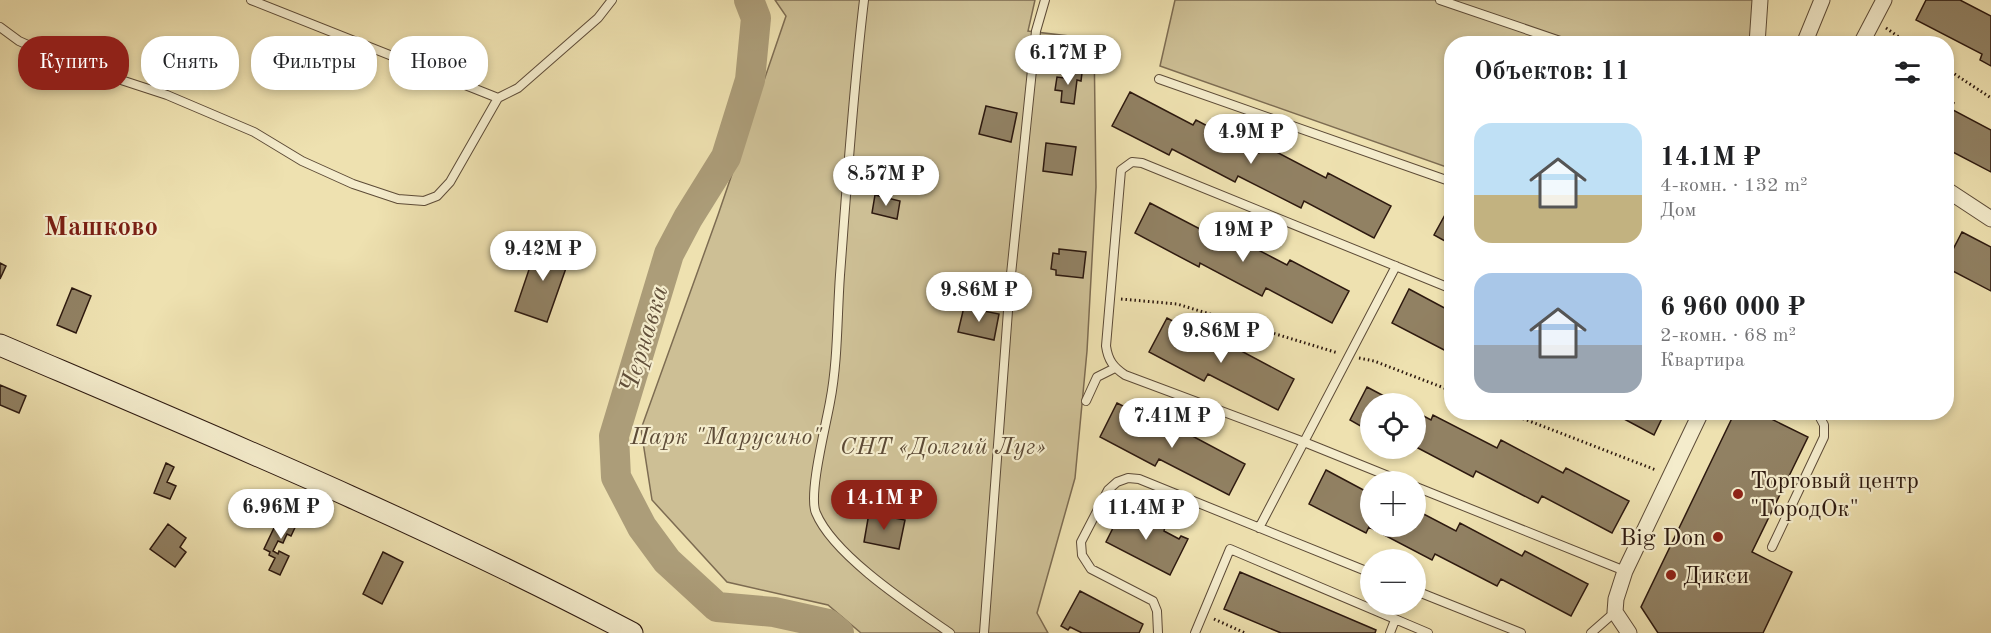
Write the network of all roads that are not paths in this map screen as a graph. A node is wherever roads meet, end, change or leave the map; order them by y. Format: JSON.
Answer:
{"nodes":[{"id":1,"x":251,"y":0,"type":"edge"},
{"id":2,"x":612,"y":0,"type":"edge"},
{"id":3,"x":864,"y":0,"type":"edge"},
{"id":4,"x":1045,"y":0,"type":"edge"},
{"id":5,"x":1440,"y":0,"type":"edge"},
{"id":6,"x":1760,"y":0,"type":"edge"},
{"id":7,"x":1822,"y":0,"type":"edge"},
{"id":8,"x":1884,"y":0,"type":"edge"},
{"id":9,"x":0,"y":27,"type":"edge"},
{"id":10,"x":1546,"y":36,"type":"edge"},
{"id":11,"x":1758,"y":36,"type":"edge"},
{"id":12,"x":1807,"y":36,"type":"edge"},
{"id":13,"x":1864,"y":36,"type":"edge"},
{"id":14,"x":1159,"y":80,"type":"dead end"},
{"id":15,"x":498,"y":98,"type":"junction"},
{"id":16,"x":1444,"y":179,"type":"edge"},
{"id":17,"x":1954,"y":195,"type":"edge"},
{"id":18,"x":1991,"y":219,"type":"edge"},
{"id":19,"x":1396,"y":266,"type":"junction"},
{"id":20,"x":1444,"y":286,"type":"edge"},
{"id":21,"x":0,"y":345,"type":"edge"},
{"id":22,"x":1115,"y":368,"type":"junction"},
{"id":23,"x":1086,"y":401,"type":"dead end"},
{"id":24,"x":1697,"y":420,"type":"edge"},
{"id":25,"x":1821,"y":420,"type":"edge"},
{"id":26,"x":1304,"y":442,"type":"junction"},
{"id":27,"x":1376,"y":471,"type":"edge"},
{"id":28,"x":1426,"y":491,"type":"edge"},
{"id":29,"x":1259,"y":528,"type":"junction"},
{"id":30,"x":1772,"y":547,"type":"dead end"},
{"id":31,"x":1360,"y":569,"type":"edge"},
{"id":32,"x":1625,"y":571,"type":"junction"},
{"id":33,"x":1426,"y":595,"type":"edge"},
{"id":34,"x":1615,"y":612,"type":"junction"},
{"id":35,"x":1395,"y":620,"type":"junction"},
{"id":36,"x":632,"y":633,"type":"edge"},
{"id":37,"x":950,"y":633,"type":"edge"},
{"id":38,"x":984,"y":633,"type":"edge"},
{"id":39,"x":1158,"y":633,"type":"edge"},
{"id":40,"x":1194,"y":633,"type":"edge"},
{"id":41,"x":1390,"y":633,"type":"edge"},
{"id":42,"x":1428,"y":633,"type":"edge"},
{"id":43,"x":1521,"y":633,"type":"edge"},
{"id":44,"x":1591,"y":633,"type":"edge"},
{"id":45,"x":1629,"y":633,"type":"edge"}],
"edges":[{"from":1,"to":15,"type":"lane"},
{"from":2,"to":15,"type":"lane"},
{"from":3,"to":37,"type":"lane"},
{"from":4,"to":38,"type":"lane"},
{"from":5,"to":10,"type":"lane"},
{"from":6,"to":11,"type":"street"},
{"from":7,"to":12,"type":"street"},
{"from":8,"to":13,"type":"street"},
{"from":9,"to":15,"type":"lane"},
{"from":14,"to":16,"type":"lane"},
{"from":17,"to":18,"type":"street"},
{"from":19,"to":20,"type":"lane"},
{"from":19,"to":22,"type":"lane"},
{"from":19,"to":26,"type":"lane"},
{"from":21,"to":36,"type":"street"},
{"from":22,"to":23,"type":"lane"},
{"from":22,"to":26,"type":"lane"},
{"from":24,"to":32,"type":"street"},
{"from":25,"to":30,"type":"lane"},
{"from":26,"to":27,"type":"lane"},
{"from":26,"to":29,"type":"lane"},
{"from":28,"to":32,"type":"lane"},
{"from":29,"to":31,"type":"lane"},
{"from":29,"to":39,"type":"lane"},
{"from":32,"to":34,"type":"street"},
{"from":33,"to":43,"type":"lane"},
{"from":34,"to":44,"type":"lane"},
{"from":34,"to":45,"type":"street"},
{"from":35,"to":40,"type":"lane"},
{"from":35,"to":41,"type":"lane"},
{"from":35,"to":42,"type":"lane"}]}
